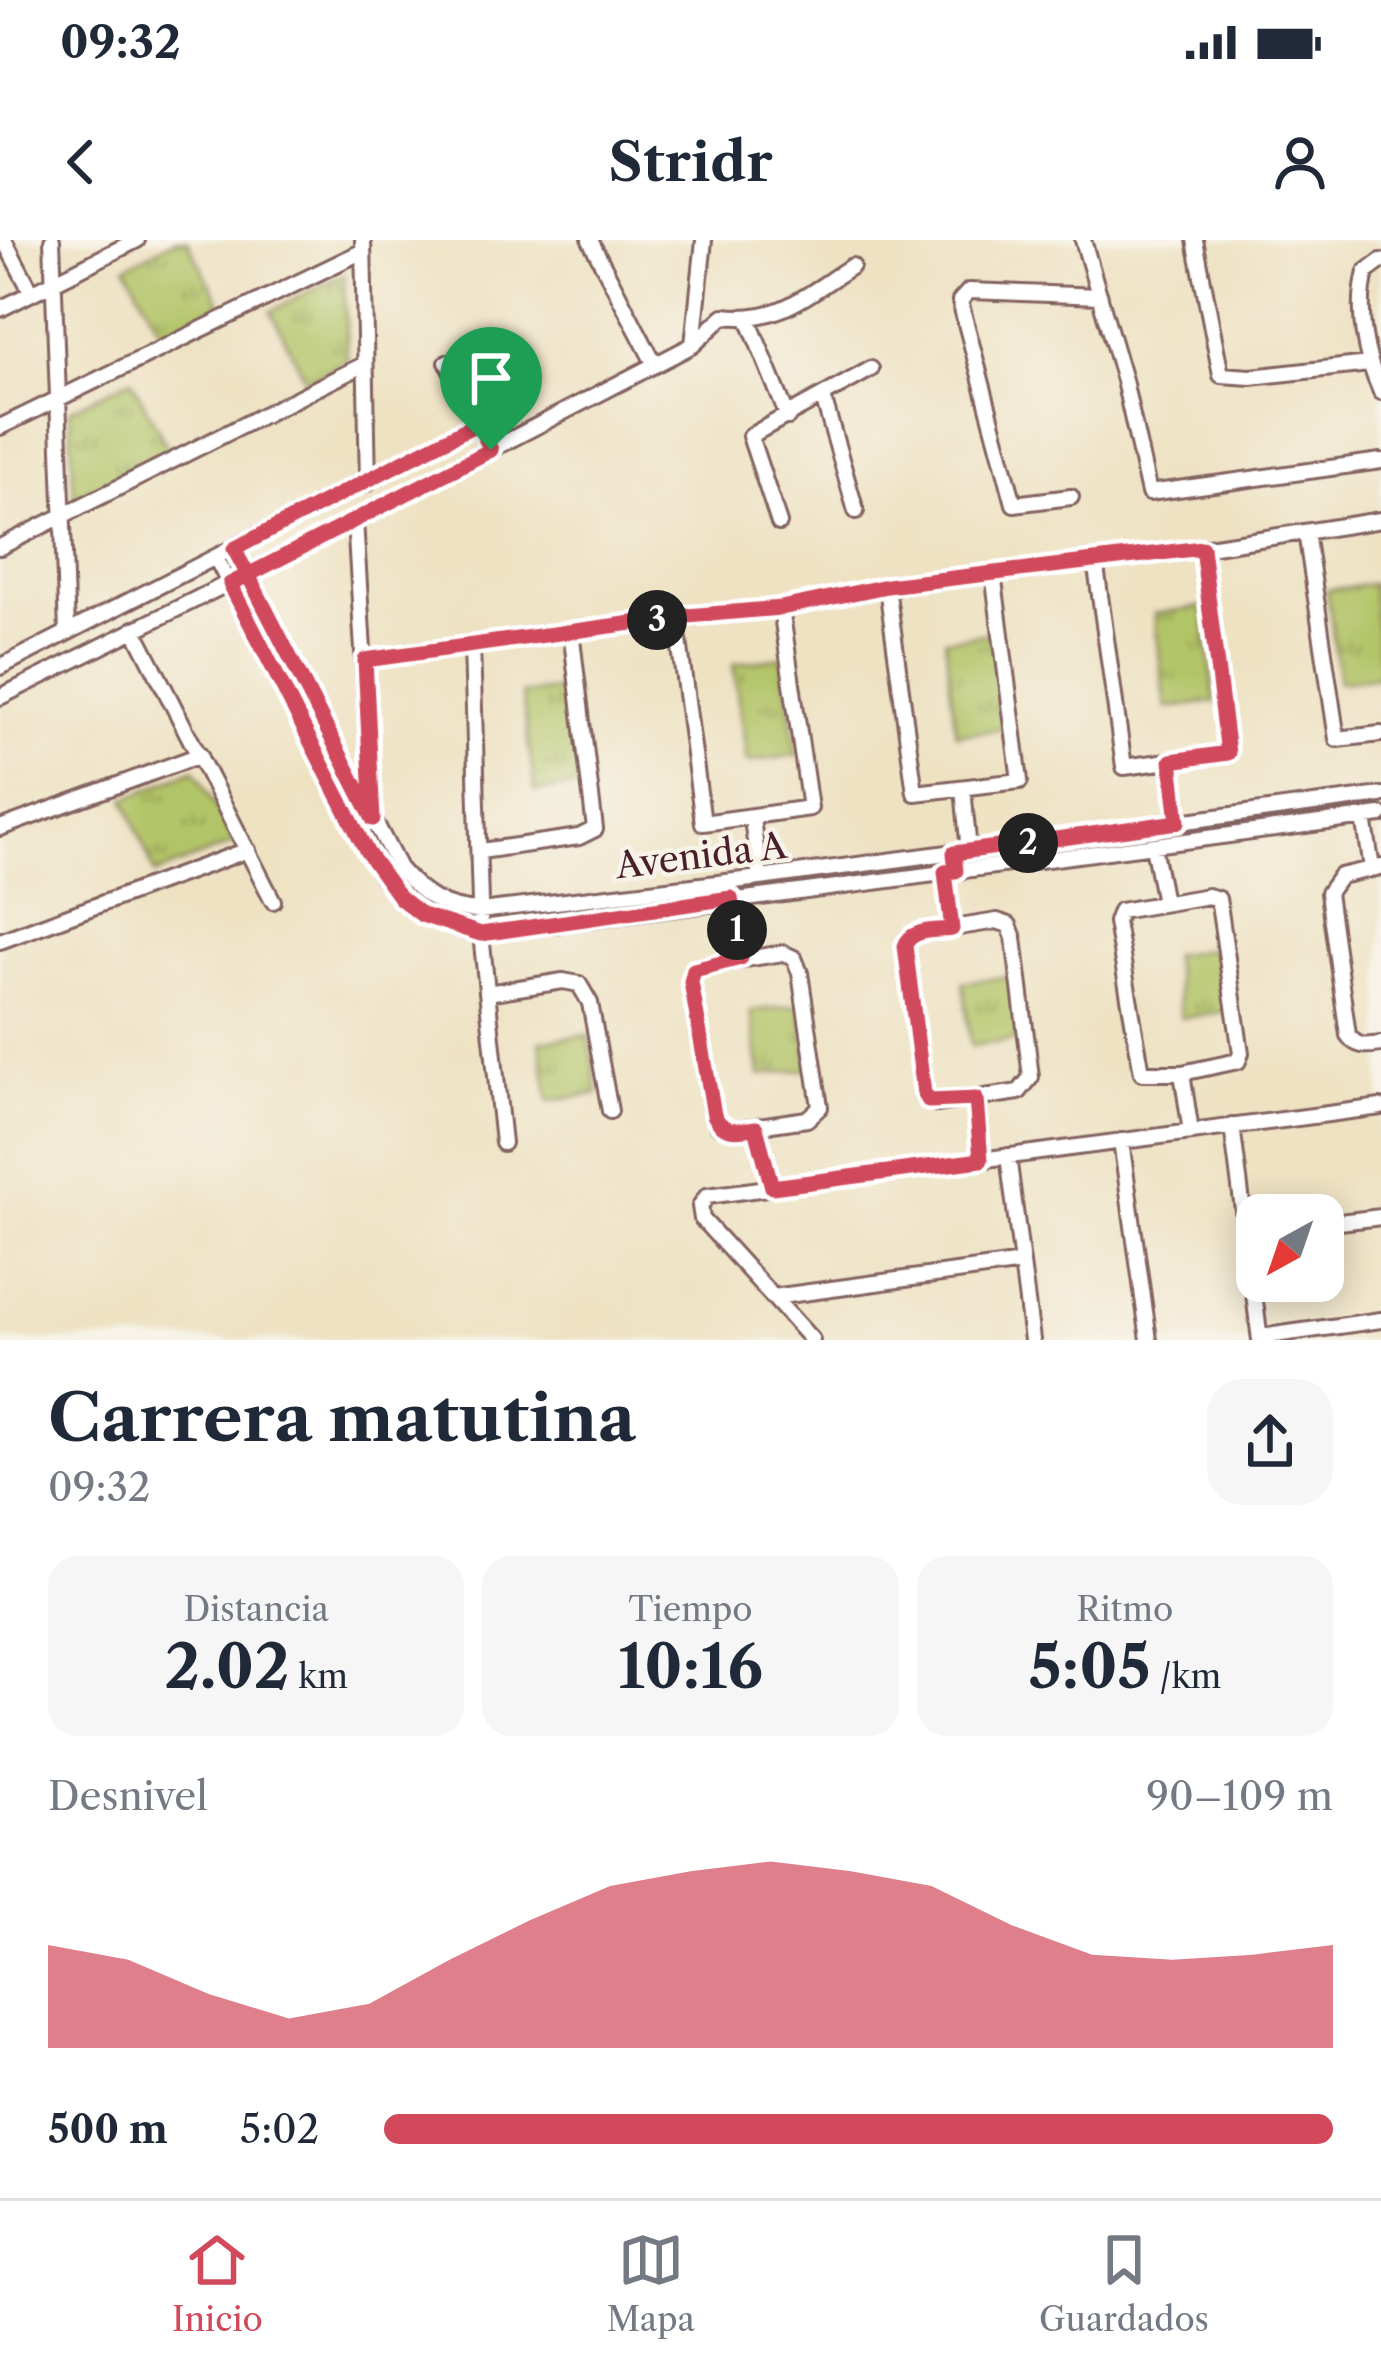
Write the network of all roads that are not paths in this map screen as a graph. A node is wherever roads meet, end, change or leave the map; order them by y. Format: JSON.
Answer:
{"nodes":[{"id":1,"x":4,"y":240,"type":"edge"},
{"id":2,"x":52,"y":240,"type":"edge"},
{"id":3,"x":137,"y":240,"type":"edge"},
{"id":4,"x":590,"y":240,"type":"edge"},
{"id":5,"x":704,"y":240,"type":"edge"},
{"id":6,"x":1083,"y":240,"type":"edge"},
{"id":7,"x":1195,"y":240,"type":"edge"},
{"id":8,"x":363,"y":245,"type":"edge"},
{"id":9,"x":1381,"y":261,"type":"edge"},
{"id":10,"x":852,"y":266,"type":"dead end"},
{"id":11,"x":53,"y":282,"type":"junction"},
{"id":12,"x":32,"y":293,"type":"junction"},
{"id":13,"x":1100,"y":296,"type":"junction"},
{"id":14,"x":0,"y":309,"type":"edge"},
{"id":15,"x":748,"y":319,"type":"junction"},
{"id":16,"x":693,"y":345,"type":"junction"},
{"id":17,"x":447,"y":362,"type":"dead end"},
{"id":18,"x":365,"y":364,"type":"junction"},
{"id":19,"x":655,"y":364,"type":"junction"},
{"id":20,"x":1369,"y":364,"type":"junction"},
{"id":21,"x":872,"y":369,"type":"dead end"},
{"id":22,"x":1381,"y":392,"type":"edge"},
{"id":23,"x":58,"y":397,"type":"junction"},
{"id":24,"x":823,"y":397,"type":"junction"},
{"id":25,"x":788,"y":417,"type":"junction"},
{"id":26,"x":478,"y":423,"type":"junction"},
{"id":27,"x":0,"y":427,"type":"edge"},
{"id":28,"x":491,"y":450,"type":"junction"},
{"id":29,"x":1381,"y":461,"type":"edge"},
{"id":30,"x":368,"y":483,"type":"junction"},
{"id":31,"x":1071,"y":497,"type":"dead end"},
{"id":32,"x":856,"y":511,"type":"dead end"},
{"id":33,"x":62,"y":516,"type":"junction"},
{"id":34,"x":355,"y":520,"type":"junction"},
{"id":35,"x":1381,"y":520,"type":"edge"},
{"id":36,"x":779,"y":523,"type":"dead end"},
{"id":37,"x":1306,"y":532,"type":"junction"},
{"id":38,"x":0,"y":547,"type":"edge"},
{"id":39,"x":1202,"y":548,"type":"junction"},
{"id":40,"x":234,"y":549,"type":"junction"},
{"id":41,"x":216,"y":558,"type":"junction"},
{"id":42,"x":1095,"y":560,"type":"junction"},
{"id":43,"x":993,"y":573,"type":"junction"},
{"id":44,"x":248,"y":575,"type":"junction"},
{"id":45,"x":230,"y":584,"type":"junction"},
{"id":46,"x":887,"y":586,"type":"junction"},
{"id":47,"x":781,"y":608,"type":"junction"},
{"id":48,"x":676,"y":617,"type":"junction"},
{"id":49,"x":134,"y":628,"type":"junction"},
{"id":50,"x":571,"y":631,"type":"junction"},
{"id":51,"x":67,"y":632,"type":"junction"},
{"id":52,"x":472,"y":646,"type":"junction"},
{"id":53,"x":365,"y":660,"type":"junction"},
{"id":54,"x":0,"y":667,"type":"edge"},
{"id":55,"x":0,"y":697,"type":"edge"},
{"id":56,"x":1381,"y":734,"type":"edge"},
{"id":57,"x":200,"y":755,"type":"junction"},
{"id":58,"x":1171,"y":761,"type":"junction"},
{"id":59,"x":963,"y":789,"type":"junction"},
{"id":60,"x":1381,"y":795,"type":"edge"},
{"id":61,"x":1381,"y":815,"type":"edge"},
{"id":62,"x":752,"y":818,"type":"junction"},
{"id":63,"x":1364,"y":818,"type":"junction"},
{"id":64,"x":373,"y":819,"type":"junction"},
{"id":65,"x":1178,"y":822,"type":"junction"},
{"id":66,"x":0,"y":828,"type":"edge"},
{"id":67,"x":1154,"y":846,"type":"junction"},
{"id":68,"x":248,"y":850,"type":"junction"},
{"id":69,"x":481,"y":851,"type":"junction"},
{"id":70,"x":962,"y":852,"type":"junction"},
{"id":71,"x":1376,"y":868,"type":"edge"},
{"id":72,"x":950,"y":872,"type":"junction"},
{"id":73,"x":760,"y":878,"type":"junction"},
{"id":74,"x":731,"y":898,"type":"junction"},
{"id":75,"x":273,"y":901,"type":"dead end"},
{"id":76,"x":1164,"y":902,"type":"junction"},
{"id":77,"x":480,"y":911,"type":"junction"},
{"id":78,"x":952,"y":929,"type":"junction"},
{"id":79,"x":481,"y":934,"type":"junction"},
{"id":80,"x":0,"y":941,"type":"edge"},
{"id":81,"x":741,"y":958,"type":"junction"},
{"id":82,"x":487,"y":992,"type":"junction"},
{"id":83,"x":1381,"y":1044,"type":"edge"},
{"id":84,"x":1182,"y":1073,"type":"junction"},
{"id":85,"x":976,"y":1099,"type":"junction"},
{"id":86,"x":1381,"y":1107,"type":"edge"},
{"id":87,"x":610,"y":1111,"type":"dead end"},
{"id":88,"x":1232,"y":1126,"type":"junction"},
{"id":89,"x":756,"y":1128,"type":"junction"},
{"id":90,"x":1191,"y":1132,"type":"junction"},
{"id":91,"x":1121,"y":1141,"type":"junction"},
{"id":92,"x":503,"y":1142,"type":"dead end"},
{"id":93,"x":1008,"y":1156,"type":"junction"},
{"id":94,"x":981,"y":1160,"type":"junction"},
{"id":95,"x":772,"y":1187,"type":"junction"},
{"id":96,"x":1245,"y":1194,"type":"edge"},
{"id":97,"x":1381,"y":1217,"type":"edge"},
{"id":98,"x":1344,"y":1222,"type":"edge"},
{"id":99,"x":1022,"y":1263,"type":"junction"},
{"id":100,"x":773,"y":1297,"type":"junction"},
{"id":101,"x":1257,"y":1302,"type":"edge"},
{"id":102,"x":1381,"y":1319,"type":"edge"},
{"id":103,"x":1260,"y":1338,"type":"edge"},
{"id":104,"x":812,"y":1340,"type":"edge"},
{"id":105,"x":1033,"y":1340,"type":"edge"},
{"id":106,"x":1149,"y":1340,"type":"edge"}],
"edges":[{"from":1,"to":12,"type":"street"},
{"from":2,"to":11,"type":"street"},
{"from":3,"to":11,"type":"street"},
{"from":4,"to":19,"type":"street"},
{"from":5,"to":16,"type":"street"},
{"from":6,"to":13,"type":"street"},
{"from":7,"to":20,"type":"street"},
{"from":8,"to":18,"type":"street"},
{"from":8,"to":23,"type":"street"},
{"from":9,"to":20,"type":"street"},
{"from":10,"to":15,"type":"street"},
{"from":11,"to":12,"type":"street"},
{"from":11,"to":23,"type":"street"},
{"from":12,"to":14,"type":"street"},
{"from":13,"to":29,"type":"street"},
{"from":13,"to":31,"type":"street"},
{"from":15,"to":16,"type":"street"},
{"from":15,"to":25,"type":"street"},
{"from":16,"to":19,"type":"street"},
{"from":17,"to":26,"type":"street"},
{"from":18,"to":30,"type":"street"},
{"from":18,"to":33,"type":"street"},
{"from":19,"to":28,"type":"street"},
{"from":20,"to":22,"type":"street"},
{"from":21,"to":24,"type":"street"},
{"from":23,"to":27,"type":"street"},
{"from":23,"to":33,"type":"street"},
{"from":24,"to":25,"type":"street"},
{"from":24,"to":32,"type":"street"},
{"from":25,"to":36,"type":"street"},
{"from":26,"to":28,"type":"street"},
{"from":26,"to":30,"type":"street"},
{"from":28,"to":34,"type":"street"},
{"from":30,"to":40,"type":"street"},
{"from":33,"to":38,"type":"street"},
{"from":33,"to":51,"type":"street"},
{"from":34,"to":44,"type":"street"},
{"from":34,"to":53,"type":"street"},
{"from":35,"to":37,"type":"street"},
{"from":37,"to":39,"type":"street"},
{"from":37,"to":56,"type":"street"},
{"from":39,"to":42,"type":"street"},
{"from":39,"to":58,"type":"street"},
{"from":40,"to":41,"type":"street"},
{"from":40,"to":44,"type":"street","name":"Avenida A"},
{"from":41,"to":45,"type":"street","name":"Avenida A"},
{"from":41,"to":51,"type":"street"},
{"from":42,"to":43,"type":"street"},
{"from":42,"to":58,"type":"street"},
{"from":43,"to":46,"type":"street"},
{"from":43,"to":59,"type":"street"},
{"from":44,"to":45,"type":"street"},
{"from":44,"to":64,"type":"street","name":"Avenida A"},
{"from":45,"to":49,"type":"street"},
{"from":45,"to":79,"type":"street","name":"Avenida A"},
{"from":46,"to":47,"type":"street"},
{"from":46,"to":59,"type":"street"},
{"from":47,"to":48,"type":"street"},
{"from":47,"to":62,"type":"street"},
{"from":48,"to":50,"type":"street"},
{"from":48,"to":62,"type":"street"},
{"from":49,"to":55,"type":"street"},
{"from":49,"to":57,"type":"street"},
{"from":50,"to":52,"type":"street"},
{"from":50,"to":69,"type":"street"},
{"from":51,"to":54,"type":"street"},
{"from":52,"to":53,"type":"street"},
{"from":52,"to":69,"type":"street"},
{"from":53,"to":64,"type":"street"},
{"from":57,"to":66,"type":"street"},
{"from":57,"to":68,"type":"street"},
{"from":58,"to":65,"type":"street"},
{"from":59,"to":70,"type":"street"},
{"from":60,"to":65,"type":"street","name":"Avenida A"},
{"from":61,"to":63,"type":"street","name":"Avenida A"},
{"from":62,"to":73,"type":"street"},
{"from":63,"to":67,"type":"street","name":"Avenida A"},
{"from":63,"to":71,"type":"street"},
{"from":64,"to":77,"type":"street","name":"Avenida A"},
{"from":65,"to":70,"type":"street","name":"Avenida A"},
{"from":67,"to":72,"type":"street","name":"Avenida A"},
{"from":67,"to":76,"type":"street"},
{"from":68,"to":75,"type":"street"},
{"from":68,"to":80,"type":"street"},
{"from":69,"to":77,"type":"street"},
{"from":70,"to":72,"type":"street"},
{"from":70,"to":73,"type":"street","name":"Avenida A"},
{"from":71,"to":83,"type":"street"},
{"from":72,"to":74,"type":"street","name":"Avenida A"},
{"from":72,"to":78,"type":"street"},
{"from":73,"to":77,"type":"street","name":"Avenida A"},
{"from":74,"to":79,"type":"street","name":"Avenida A"},
{"from":74,"to":81,"type":"street"},
{"from":76,"to":84,"type":"street"},
{"from":76,"to":84,"type":"street"},
{"from":77,"to":79,"type":"street"},
{"from":78,"to":85,"type":"street"},
{"from":78,"to":85,"type":"street"},
{"from":79,"to":82,"type":"street"},
{"from":81,"to":89,"type":"street"},
{"from":81,"to":89,"type":"street"},
{"from":82,"to":87,"type":"street"},
{"from":82,"to":92,"type":"street"},
{"from":84,"to":90,"type":"street"},
{"from":85,"to":94,"type":"street"},
{"from":86,"to":88,"type":"street"},
{"from":88,"to":90,"type":"street"},
{"from":88,"to":96,"type":"street"},
{"from":89,"to":95,"type":"street"},
{"from":90,"to":91,"type":"street"},
{"from":91,"to":93,"type":"street"},
{"from":91,"to":106,"type":"street"},
{"from":93,"to":94,"type":"street"},
{"from":93,"to":99,"type":"street"},
{"from":94,"to":95,"type":"street"},
{"from":95,"to":100,"type":"street"},
{"from":97,"to":98,"type":"street"},
{"from":99,"to":100,"type":"street"},
{"from":99,"to":105,"type":"street"},
{"from":100,"to":104,"type":"street"},
{"from":101,"to":103,"type":"street"},
{"from":102,"to":103,"type":"street"}]}
